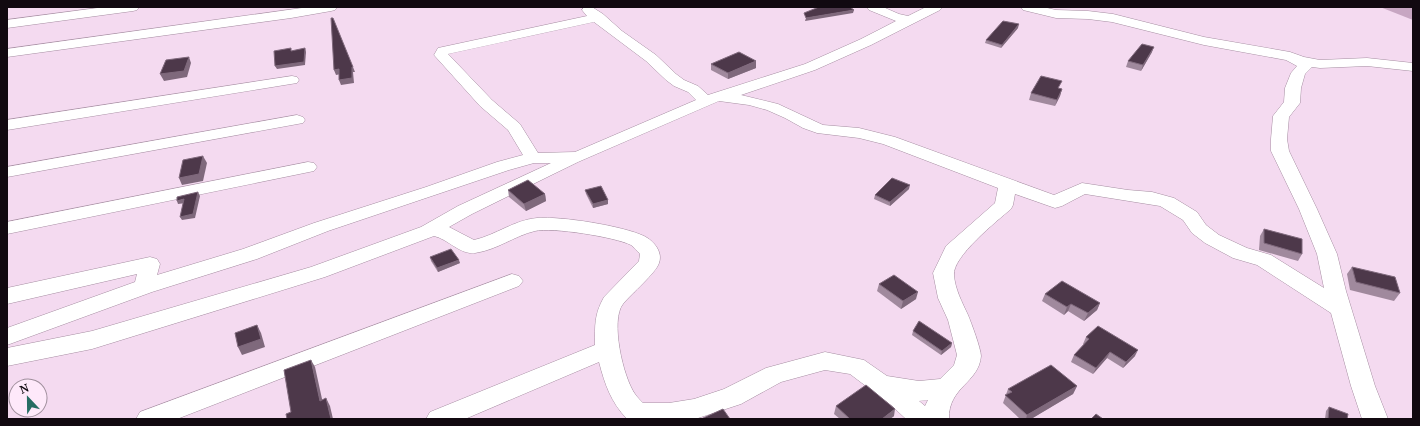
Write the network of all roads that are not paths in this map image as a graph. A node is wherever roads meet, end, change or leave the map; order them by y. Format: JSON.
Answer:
{"nodes":[{"id":1,"x":44,"y":7,"type":"edge"},
{"id":2,"x":133,"y":7,"type":"edge"},
{"id":3,"x":331,"y":7,"type":"edge"},
{"id":4,"x":582,"y":7,"type":"edge"},
{"id":5,"x":873,"y":7,"type":"edge"},
{"id":6,"x":936,"y":7,"type":"edge"},
{"id":7,"x":1027,"y":7,"type":"edge"},
{"id":8,"x":598,"y":17,"type":"junction"},
{"id":9,"x":910,"y":20,"type":"junction"},
{"id":10,"x":31,"y":21,"type":"junction"},
{"id":11,"x":7,"y":24,"type":"edge"},
{"id":12,"x":7,"y":47,"type":"edge"},
{"id":13,"x":7,"y":53,"type":"edge"},
{"id":14,"x":1300,"y":61,"type":"junction"},
{"id":15,"x":1413,"y":67,"type":"edge"},
{"id":16,"x":292,"y":80,"type":"dead end"},
{"id":17,"x":711,"y":99,"type":"junction"},
{"id":18,"x":297,"y":120,"type":"dead end"},
{"id":19,"x":7,"y":125,"type":"edge"},
{"id":20,"x":578,"y":157,"type":"junction"},
{"id":21,"x":533,"y":158,"type":"junction"},
{"id":22,"x":308,"y":167,"type":"dead end"},
{"id":23,"x":7,"y":172,"type":"edge"},
{"id":24,"x":1008,"y":185,"type":"junction"},
{"id":25,"x":7,"y":228,"type":"edge"},
{"id":26,"x":432,"y":229,"type":"junction"},
{"id":27,"x":512,"y":281,"type":"dead end"},
{"id":28,"x":144,"y":287,"type":"junction"},
{"id":29,"x":7,"y":296,"type":"edge"},
{"id":30,"x":1340,"y":308,"type":"junction"},
{"id":31,"x":7,"y":337,"type":"edge"},
{"id":32,"x":608,"y":349,"type":"junction"},
{"id":33,"x":7,"y":357,"type":"edge"},
{"id":34,"x":878,"y":383,"type":"junction"},
{"id":35,"x":946,"y":388,"type":"junction"},
{"id":36,"x":644,"y":416,"type":"edge"},
{"id":37,"x":149,"y":419,"type":"edge"},
{"id":38,"x":439,"y":419,"type":"edge"},
{"id":39,"x":922,"y":419,"type":"edge"},
{"id":40,"x":936,"y":419,"type":"edge"},
{"id":41,"x":1375,"y":419,"type":"edge"}],
"edges":[{"from":1,"to":10,"type":"street"},
{"from":2,"to":10,"type":"street"},
{"from":3,"to":13,"type":"street"},
{"from":4,"to":8,"type":"street"},
{"from":5,"to":9,"type":"street"},
{"from":6,"to":9,"type":"street"},
{"from":7,"to":14,"type":"street"},
{"from":8,"to":17,"type":"street"},
{"from":8,"to":21,"type":"street"},
{"from":9,"to":17,"type":"street"},
{"from":10,"to":11,"type":"street"},
{"from":10,"to":12,"type":"street"},
{"from":14,"to":15,"type":"street"},
{"from":14,"to":30,"type":"street"},
{"from":16,"to":19,"type":"street"},
{"from":17,"to":20,"type":"street"},
{"from":17,"to":24,"type":"street"},
{"from":18,"to":23,"type":"street"},
{"from":20,"to":21,"type":"street"},
{"from":20,"to":26,"type":"street"},
{"from":21,"to":28,"type":"street"},
{"from":22,"to":25,"type":"street"},
{"from":24,"to":30,"type":"street"},
{"from":24,"to":35,"type":"street"},
{"from":26,"to":32,"type":"street"},
{"from":26,"to":33,"type":"street"},
{"from":27,"to":37,"type":"street"},
{"from":28,"to":29,"type":"street"},
{"from":28,"to":31,"type":"street"},
{"from":30,"to":41,"type":"street"},
{"from":32,"to":36,"type":"street"},
{"from":32,"to":38,"type":"street"},
{"from":34,"to":35,"type":"street"},
{"from":34,"to":36,"type":"street"},
{"from":34,"to":39,"type":"street"},
{"from":35,"to":40,"type":"street"}]}
